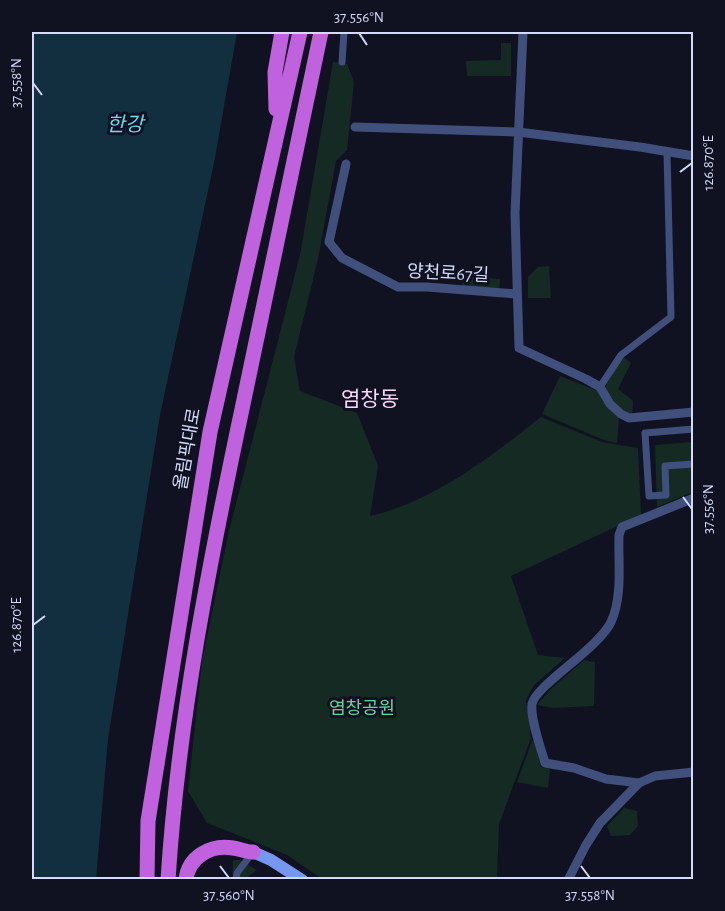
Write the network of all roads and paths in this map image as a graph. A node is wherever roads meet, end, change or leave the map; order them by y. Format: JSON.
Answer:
{"nodes":[{"id":1,"x":282,"y":32,"type":"edge"},
{"id":2,"x":300,"y":32,"type":"edge"},
{"id":3,"x":321,"y":32,"type":"edge"},
{"id":4,"x":344,"y":32,"type":"edge"},
{"id":5,"x":523,"y":32,"type":"edge"},
{"id":6,"x":342,"y":62,"type":"dead end"},
{"id":7,"x":355,"y":127,"type":"dead end"},
{"id":8,"x":276,"y":131,"type":"junction"},
{"id":9,"x":518,"y":132,"type":"junction"},
{"id":10,"x":667,"y":152,"type":"junction"},
{"id":11,"x":693,"y":156,"type":"edge"},
{"id":12,"x":346,"y":164,"type":"dead end"},
{"id":13,"x":516,"y":294,"type":"junction"},
{"id":14,"x":600,"y":387,"type":"junction"},
{"id":15,"x":693,"y":412,"type":"edge"},
{"id":16,"x":693,"y":429,"type":"edge"},
{"id":17,"x":693,"y":464,"type":"edge"},
{"id":18,"x":693,"y":498,"type":"edge"},
{"id":19,"x":692,"y":773,"type":"edge"},
{"id":20,"x":639,"y":783,"type":"junction"},
{"id":21,"x":253,"y":852,"type":"junction"},
{"id":22,"x":147,"y":879,"type":"edge"},
{"id":23,"x":168,"y":879,"type":"edge"},
{"id":24,"x":186,"y":879,"type":"edge"},
{"id":25,"x":236,"y":879,"type":"edge"},
{"id":26,"x":302,"y":879,"type":"edge"},
{"id":27,"x":568,"y":879,"type":"edge"}],
"edges":[{"from":1,"to":8,"type":"highway"},
{"from":2,"to":8,"type":"highway","name":"올림픽대로"},
{"from":3,"to":23,"type":"highway"},
{"from":4,"to":6,"type":"street"},
{"from":5,"to":9,"type":"street","name":"양천로67길"},
{"from":7,"to":9,"type":"street"},
{"from":8,"to":22,"type":"highway","name":"올림픽대로"},
{"from":9,"to":10,"type":"street"},
{"from":9,"to":13,"type":"street","name":"양천로67길"},
{"from":10,"to":11,"type":"street"},
{"from":10,"to":14,"type":"street"},
{"from":12,"to":13,"type":"street","name":"양천로67길"},
{"from":13,"to":14,"type":"street","name":"양천로67길"},
{"from":14,"to":15,"type":"street","name":"양천로67길"},
{"from":16,"to":17,"type":"street"},
{"from":18,"to":20,"type":"street"},
{"from":19,"to":20,"type":"street"},
{"from":20,"to":27,"type":"street"},
{"from":21,"to":24,"type":"highway"},
{"from":21,"to":25,"type":"street"},
{"from":21,"to":26,"type":"main road"}]}
